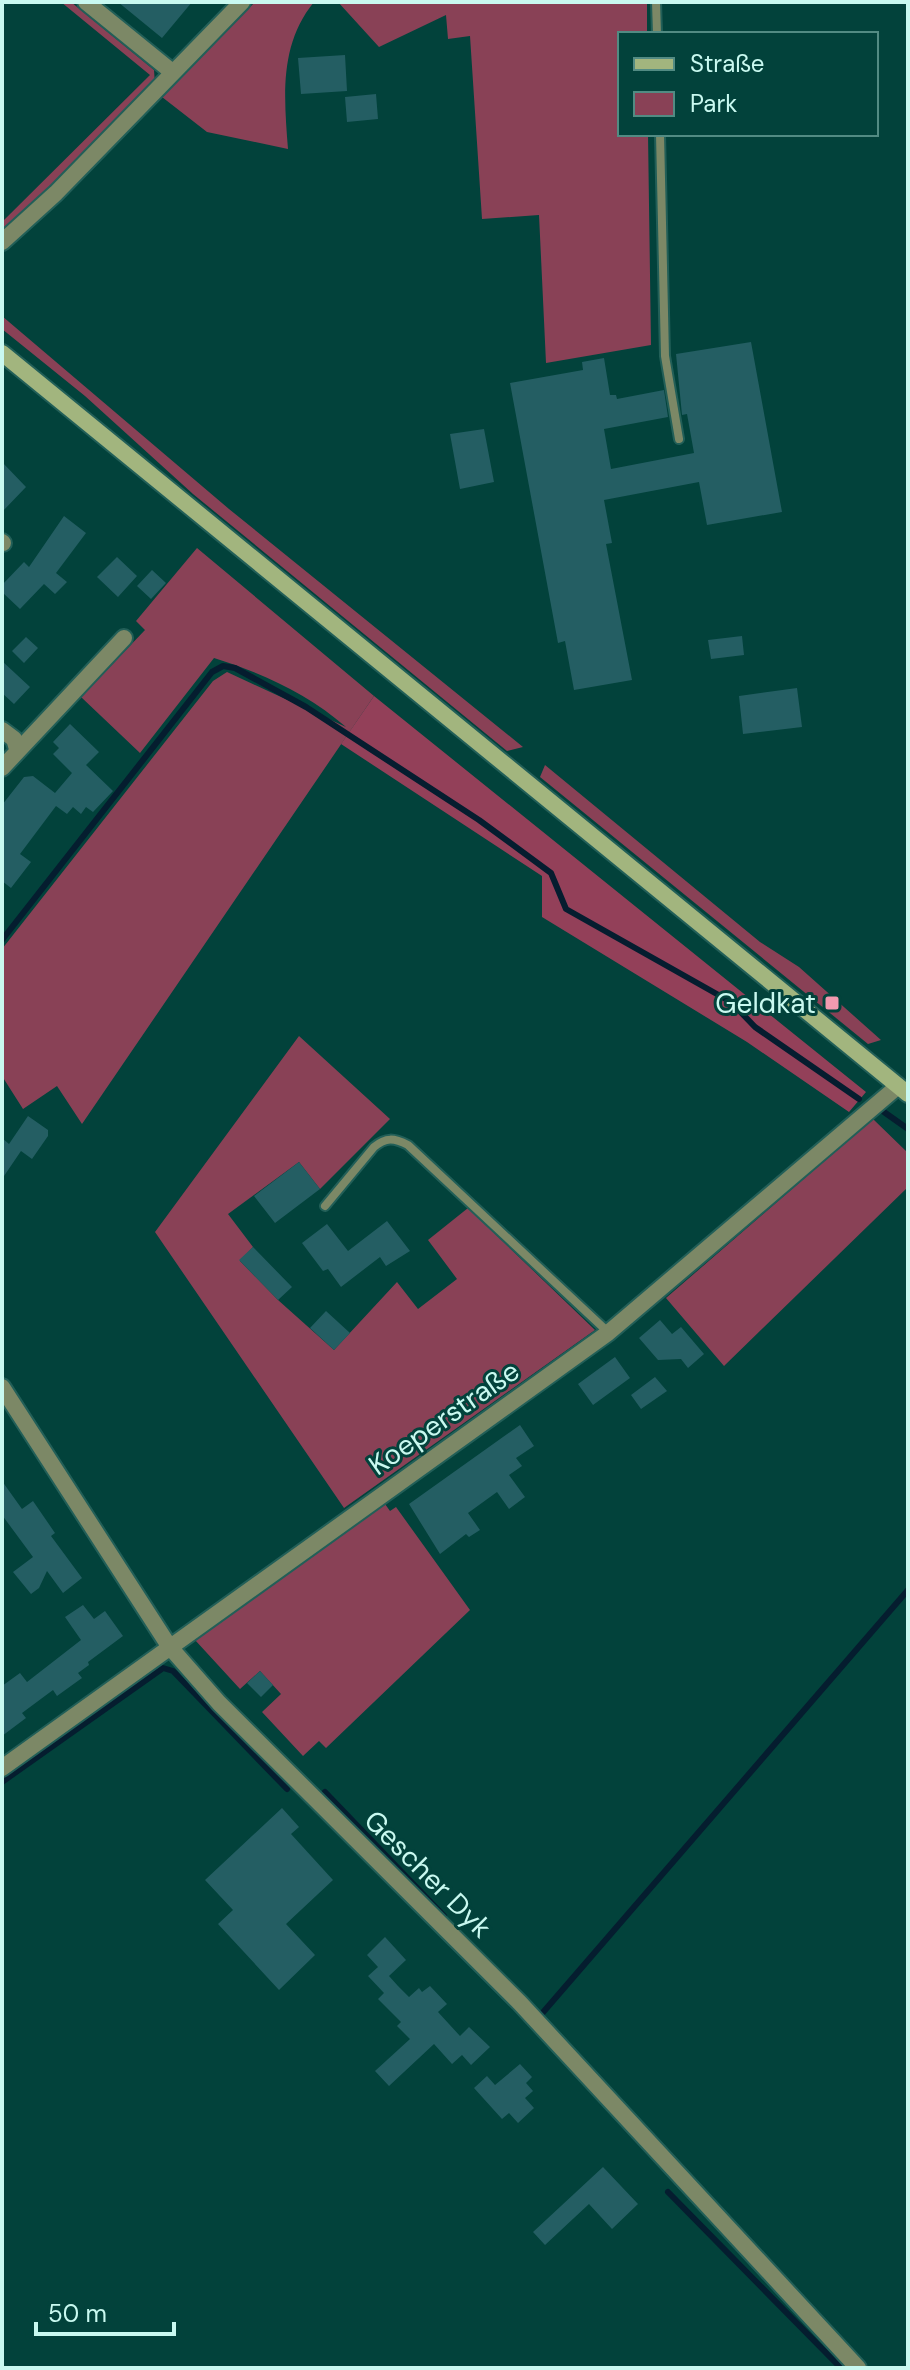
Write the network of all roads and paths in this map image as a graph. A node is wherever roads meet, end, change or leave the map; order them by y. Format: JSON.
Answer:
{"nodes":[{"id":1,"x":86,"y":2,"type":"edge"},
{"id":2,"x":242,"y":2,"type":"edge"},
{"id":3,"x":656,"y":2,"type":"edge"},
{"id":4,"x":657,"y":32,"type":"edge"},
{"id":5,"x":171,"y":71,"type":"junction"},
{"id":6,"x":660,"y":136,"type":"edge"},
{"id":7,"x":2,"y":242,"type":"edge"},
{"id":8,"x":2,"y":353,"type":"edge"},
{"id":9,"x":679,"y":439,"type":"dead end"},
{"id":10,"x":124,"y":638,"type":"dead end"},
{"id":11,"x":2,"y":730,"type":"edge"},
{"id":12,"x":17,"y":749,"type":"junction"},
{"id":13,"x":2,"y":768,"type":"edge"},
{"id":14,"x":902,"y":1091,"type":"edge"},
{"id":15,"x":325,"y":1206,"type":"dead end"},
{"id":16,"x":608,"y":1333,"type":"junction"},
{"id":17,"x":2,"y":1387,"type":"edge"},
{"id":18,"x":169,"y":1646,"type":"junction"},
{"id":19,"x":2,"y":1768,"type":"edge"},
{"id":20,"x":858,"y":2368,"type":"edge"}],
"edges":[{"from":1,"to":5,"type":"street"},
{"from":2,"to":5,"type":"street"},
{"from":3,"to":4,"type":"lane"},
{"from":5,"to":7,"type":"street"},
{"from":6,"to":9,"type":"lane"},
{"from":8,"to":14,"type":"main road"},
{"from":10,"to":12,"type":"street"},
{"from":11,"to":12,"type":"street"},
{"from":12,"to":13,"type":"street"},
{"from":14,"to":16,"type":"street","name":"Koeperstraße"},
{"from":15,"to":16,"type":"lane"},
{"from":16,"to":18,"type":"street","name":"Koeperstraße"},
{"from":17,"to":18,"type":"street","name":"Gescher Dyk"},
{"from":18,"to":19,"type":"street","name":"Koeperstraße"},
{"from":18,"to":20,"type":"street","name":"Gescher Dyk"}]}
